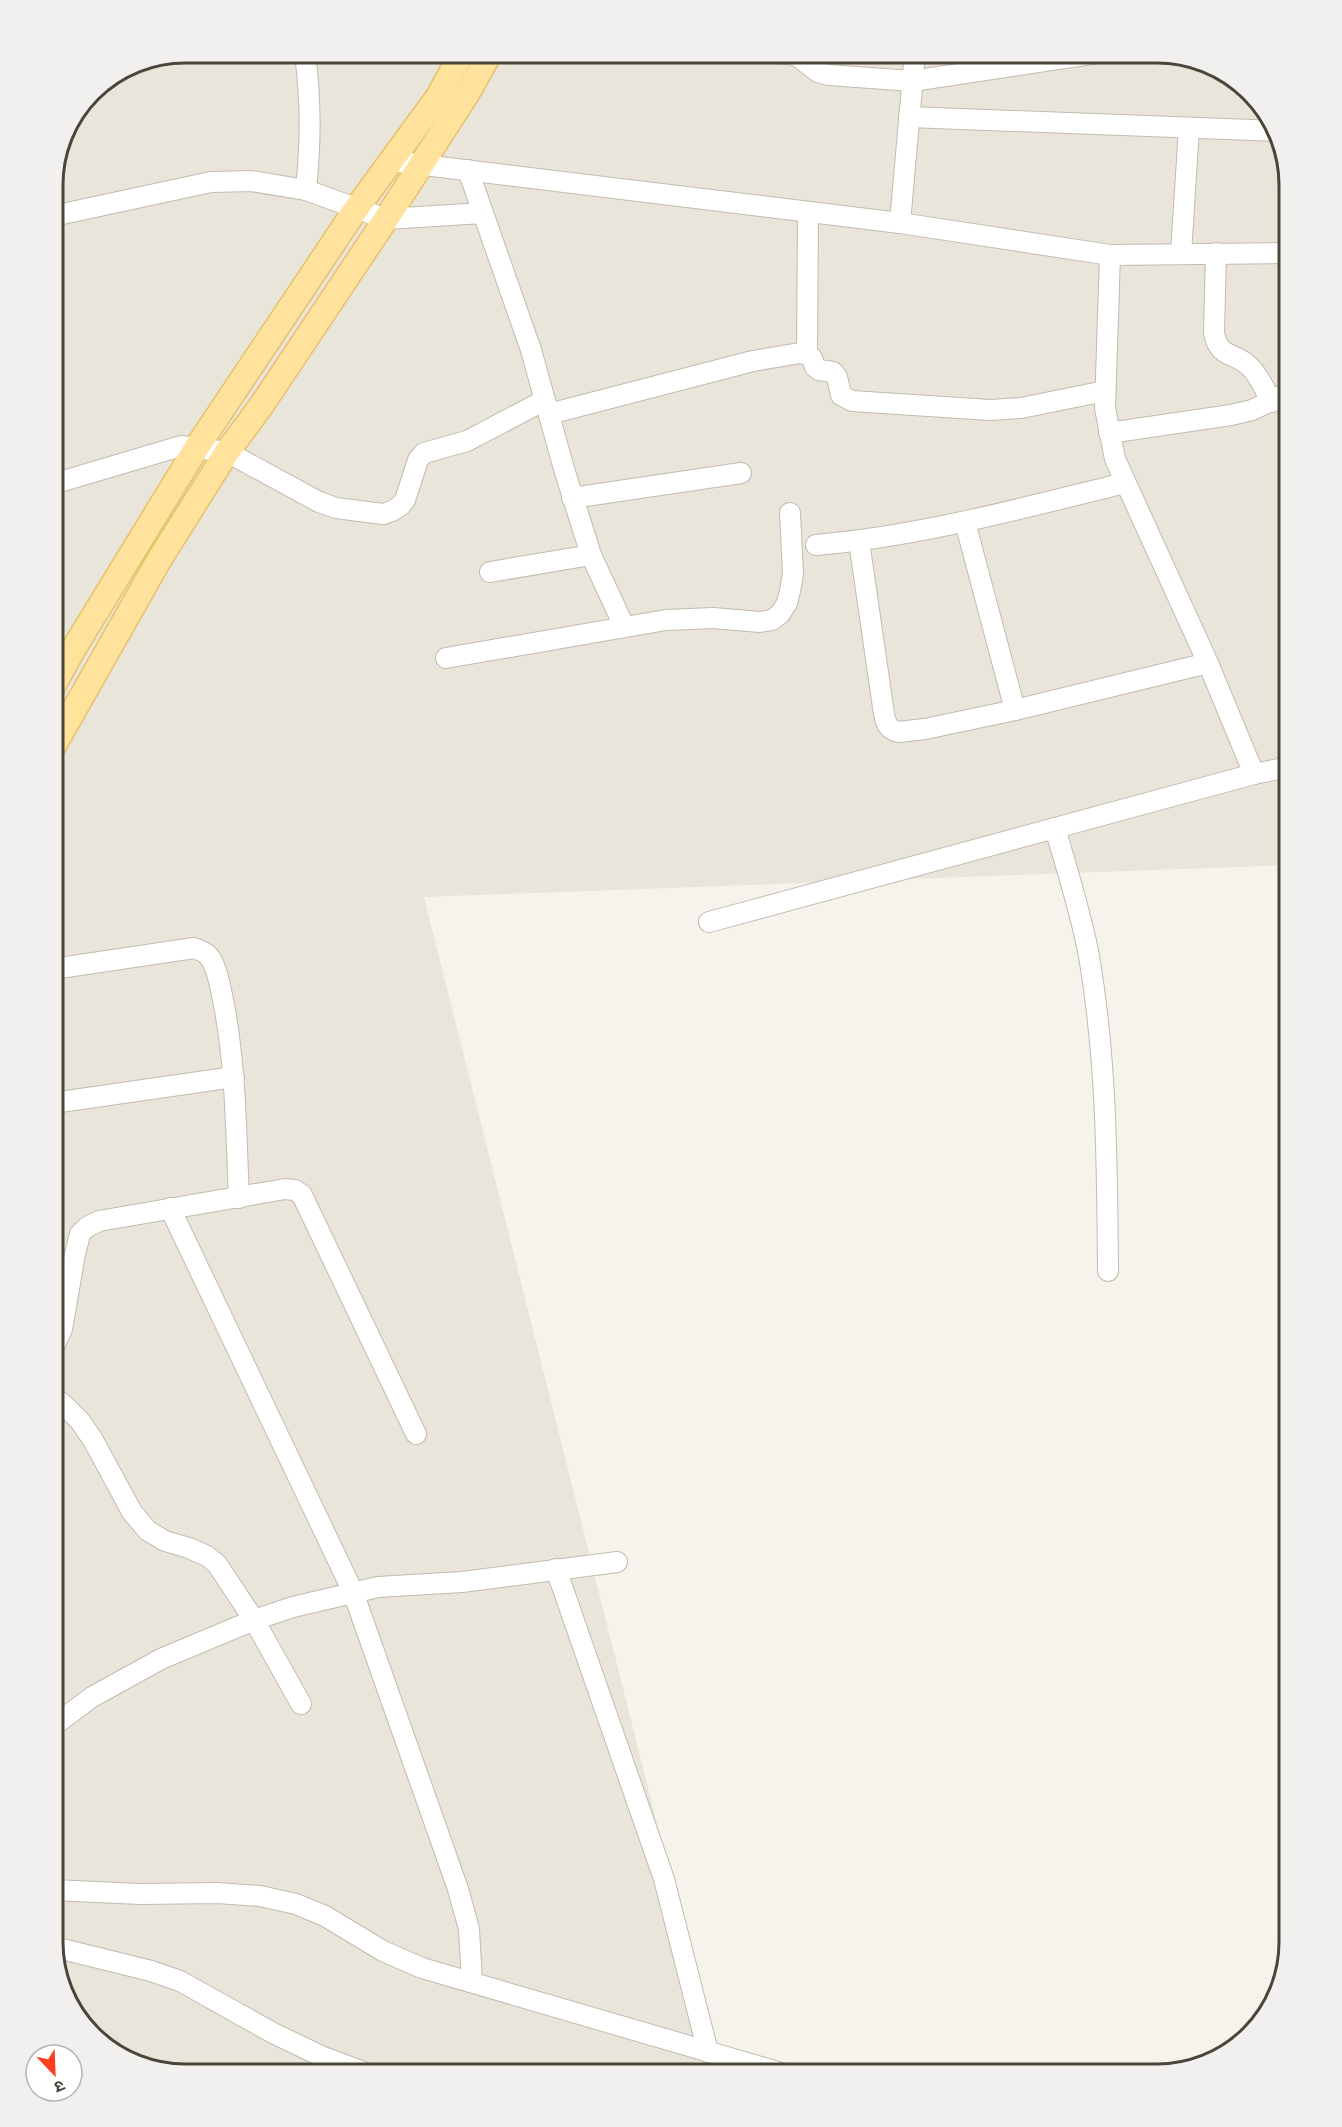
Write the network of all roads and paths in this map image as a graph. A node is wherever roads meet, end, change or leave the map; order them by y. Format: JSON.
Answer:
{"nodes":[{"id":1,"x":306,"y":63,"type":"edge"},
{"id":2,"x":457,"y":63,"type":"edge"},
{"id":3,"x":484,"y":63,"type":"edge"},
{"id":4,"x":806,"y":63,"type":"edge"},
{"id":5,"x":914,"y":63,"type":"edge"},
{"id":6,"x":1032,"y":63,"type":"edge"},
{"id":7,"x":912,"y":81,"type":"junction"},
{"id":8,"x":909,"y":117,"type":"junction"},
{"id":9,"x":1189,"y":128,"type":"junction"},
{"id":10,"x":1266,"y":131,"type":"edge"},
{"id":11,"x":391,"y":161,"type":"junction"},
{"id":12,"x":421,"y":165,"type":"junction"},
{"id":13,"x":468,"y":170,"type":"junction"},
{"id":14,"x":306,"y":190,"type":"junction"},
{"id":15,"x":356,"y":209,"type":"junction"},
{"id":16,"x":807,"y":212,"type":"junction"},
{"id":17,"x":483,"y":213,"type":"junction"},
{"id":18,"x":63,"y":214,"type":"edge"},
{"id":19,"x":386,"y":219,"type":"junction"},
{"id":20,"x":900,"y":223,"type":"junction"},
{"id":21,"x":1216,"y":253,"type":"junction"},
{"id":22,"x":1279,"y":253,"type":"edge"},
{"id":23,"x":1181,"y":254,"type":"junction"},
{"id":24,"x":1110,"y":255,"type":"junction"},
{"id":25,"x":807,"y":354,"type":"junction"},
{"id":26,"x":1105,"y":391,"type":"junction"},
{"id":27,"x":1279,"y":398,"type":"edge"},
{"id":28,"x":1272,"y":402,"type":"junction"},
{"id":29,"x":547,"y":407,"type":"junction"},
{"id":30,"x":1109,"y":433,"type":"junction"},
{"id":31,"x":197,"y":447,"type":"junction"},
{"id":32,"x":227,"y":452,"type":"junction"},
{"id":33,"x":741,"y":473,"type":"dead end"},
{"id":34,"x":63,"y":481,"type":"edge"},
{"id":35,"x":1125,"y":483,"type":"junction"},
{"id":36,"x":572,"y":498,"type":"junction"},
{"id":37,"x":790,"y":513,"type":"dead end"},
{"id":38,"x":965,"y":522,"type":"junction"},
{"id":39,"x":859,"y":542,"type":"junction"},
{"id":40,"x":816,"y":545,"type":"dead end"},
{"id":41,"x":591,"y":555,"type":"junction"},
{"id":42,"x":490,"y":572,"type":"dead end"},
{"id":43,"x":624,"y":626,"type":"junction"},
{"id":44,"x":446,"y":658,"type":"dead end"},
{"id":45,"x":1208,"y":663,"type":"junction"},
{"id":46,"x":63,"y":668,"type":"edge"},
{"id":47,"x":1015,"y":710,"type":"junction"},
{"id":48,"x":63,"y":729,"type":"edge"},
{"id":49,"x":1279,"y":769,"type":"edge"},
{"id":50,"x":1254,"y":774,"type":"junction"},
{"id":51,"x":1055,"y":828,"type":"junction"},
{"id":52,"x":709,"y":922,"type":"dead end"},
{"id":53,"x":63,"y":968,"type":"edge"},
{"id":54,"x":234,"y":1077,"type":"junction"},
{"id":55,"x":63,"y":1102,"type":"edge"},
{"id":56,"x":239,"y":1198,"type":"junction"},
{"id":57,"x":170,"y":1208,"type":"junction"},
{"id":58,"x":1108,"y":1271,"type":"dead end"},
{"id":59,"x":63,"y":1323,"type":"edge"},
{"id":60,"x":63,"y":1404,"type":"edge"},
{"id":61,"x":416,"y":1434,"type":"dead end"},
{"id":62,"x":617,"y":1562,"type":"dead end"},
{"id":63,"x":556,"y":1569,"type":"junction"},
{"id":64,"x":353,"y":1592,"type":"junction"},
{"id":65,"x":254,"y":1620,"type":"junction"},
{"id":66,"x":300,"y":1704,"type":"dead end"},
{"id":67,"x":63,"y":1718,"type":"edge"},
{"id":68,"x":63,"y":1890,"type":"edge"},
{"id":69,"x":63,"y":1949,"type":"edge"},
{"id":70,"x":472,"y":1982,"type":"junction"},
{"id":71,"x":708,"y":2052,"type":"junction"},
{"id":72,"x":342,"y":2064,"type":"edge"},
{"id":73,"x":750,"y":2064,"type":"edge"}],
"edges":[{"from":1,"to":14,"type":"street"},
{"from":2,"to":11,"type":"main road"},
{"from":3,"to":12,"type":"main road"},
{"from":4,"to":7,"type":"street"},
{"from":5,"to":7,"type":"street"},
{"from":6,"to":7,"type":"street"},
{"from":7,"to":8,"type":"street"},
{"from":8,"to":9,"type":"street"},
{"from":8,"to":20,"type":"street"},
{"from":9,"to":10,"type":"street"},
{"from":9,"to":23,"type":"street"},
{"from":11,"to":12,"type":"street"},
{"from":11,"to":15,"type":"main road"},
{"from":12,"to":13,"type":"street"},
{"from":12,"to":19,"type":"main road"},
{"from":13,"to":16,"type":"street"},
{"from":13,"to":17,"type":"street"},
{"from":14,"to":15,"type":"street"},
{"from":14,"to":18,"type":"street"},
{"from":15,"to":19,"type":"street"},
{"from":15,"to":31,"type":"main road"},
{"from":16,"to":20,"type":"street"},
{"from":16,"to":25,"type":"street"},
{"from":17,"to":19,"type":"street"},
{"from":17,"to":29,"type":"street"},
{"from":19,"to":32,"type":"main road"},
{"from":20,"to":24,"type":"street"},
{"from":21,"to":22,"type":"street"},
{"from":21,"to":23,"type":"street"},
{"from":21,"to":28,"type":"street"},
{"from":23,"to":24,"type":"street"},
{"from":24,"to":26,"type":"street"},
{"from":25,"to":26,"type":"street"},
{"from":25,"to":29,"type":"street"},
{"from":26,"to":30,"type":"street"},
{"from":27,"to":28,"type":"street"},
{"from":28,"to":30,"type":"street"},
{"from":29,"to":32,"type":"street"},
{"from":29,"to":36,"type":"street"},
{"from":30,"to":35,"type":"street"},
{"from":31,"to":32,"type":"street"},
{"from":31,"to":34,"type":"street"},
{"from":31,"to":46,"type":"main road"},
{"from":32,"to":48,"type":"main road"},
{"from":33,"to":36,"type":"street"},
{"from":35,"to":38,"type":"street"},
{"from":35,"to":45,"type":"street"},
{"from":36,"to":41,"type":"street"},
{"from":37,"to":43,"type":"street"},
{"from":38,"to":39,"type":"street"},
{"from":38,"to":47,"type":"street"},
{"from":39,"to":40,"type":"street"},
{"from":39,"to":47,"type":"street"},
{"from":41,"to":42,"type":"street"},
{"from":41,"to":43,"type":"street"},
{"from":43,"to":44,"type":"street"},
{"from":45,"to":47,"type":"street"},
{"from":45,"to":50,"type":"street"},
{"from":49,"to":50,"type":"street"},
{"from":50,"to":51,"type":"street"},
{"from":51,"to":52,"type":"street"},
{"from":51,"to":58,"type":"street"},
{"from":53,"to":54,"type":"street"},
{"from":54,"to":55,"type":"street"},
{"from":54,"to":56,"type":"street"},
{"from":56,"to":57,"type":"street"},
{"from":56,"to":61,"type":"street"},
{"from":57,"to":59,"type":"street"},
{"from":57,"to":64,"type":"street"},
{"from":60,"to":65,"type":"street"},
{"from":62,"to":63,"type":"street"},
{"from":63,"to":64,"type":"street"},
{"from":63,"to":71,"type":"street"},
{"from":64,"to":65,"type":"street"},
{"from":64,"to":70,"type":"street"},
{"from":65,"to":66,"type":"street"},
{"from":65,"to":67,"type":"street"},
{"from":68,"to":70,"type":"street"},
{"from":69,"to":72,"type":"street"},
{"from":70,"to":71,"type":"street"},
{"from":71,"to":73,"type":"street"}]}
